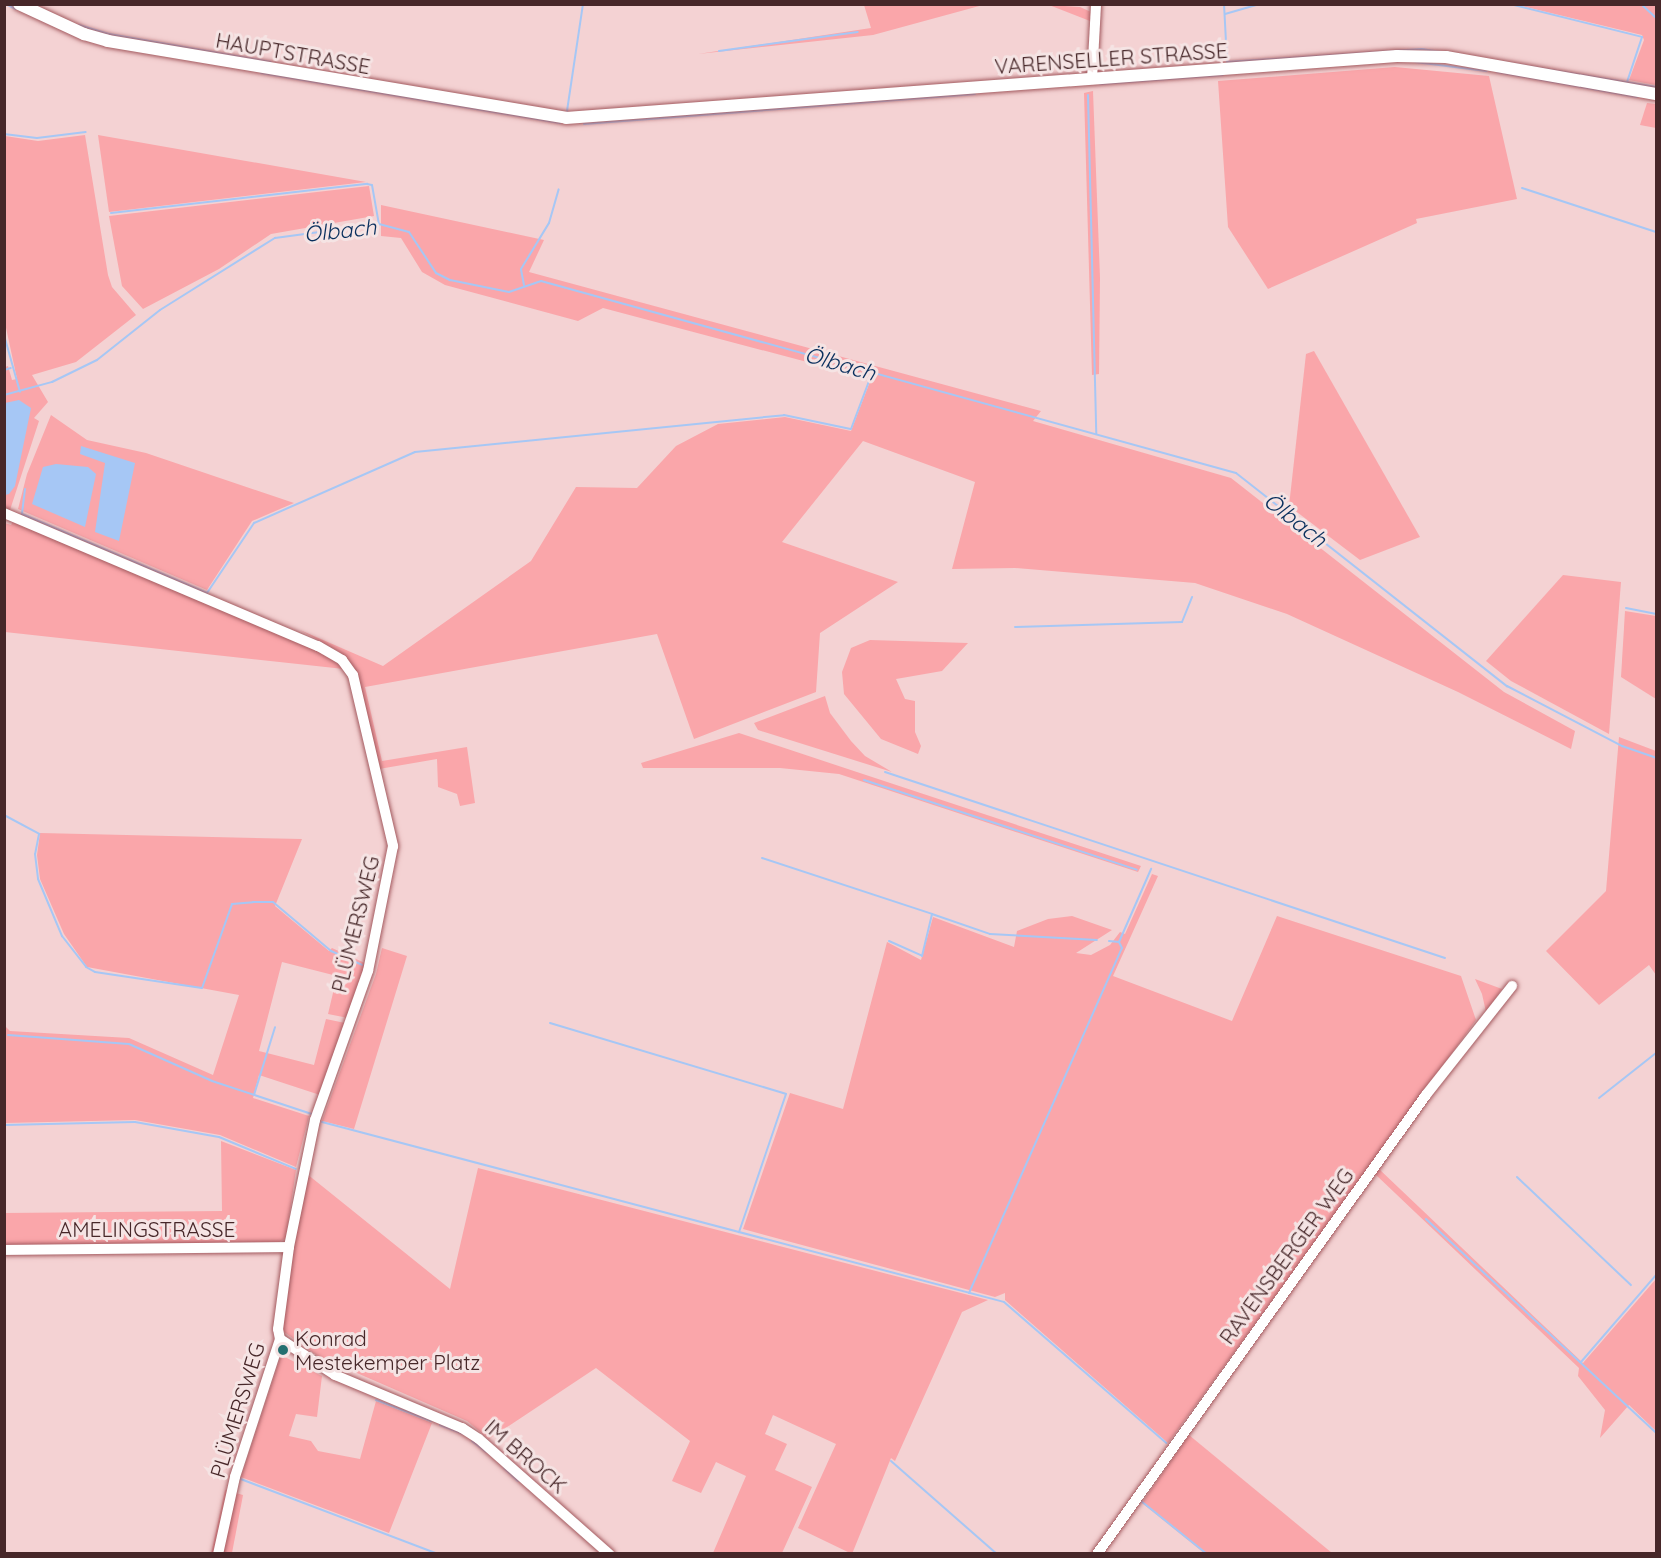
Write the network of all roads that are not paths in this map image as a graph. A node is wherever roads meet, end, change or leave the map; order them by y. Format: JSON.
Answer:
{"nodes":[{"id":1,"x":19,"y":4,"type":"edge"},
{"id":2,"x":1096,"y":4,"type":"edge"},
{"id":3,"x":1092,"y":79,"type":"junction"},
{"id":4,"x":1656,"y":94,"type":"edge"},
{"id":5,"x":566,"y":118,"type":"joint"},
{"id":6,"x":4,"y":513,"type":"edge"},
{"id":7,"x":1512,"y":986,"type":"dead end"},
{"id":8,"x":289,"y":1247,"type":"junction"},
{"id":9,"x":4,"y":1250,"type":"edge"},
{"id":10,"x":280,"y":1339,"type":"junction"},
{"id":11,"x":218,"y":1554,"type":"edge"},
{"id":12,"x":609,"y":1554,"type":"edge"},
{"id":13,"x":1097,"y":1554,"type":"edge"}],
"edges":[{"from":1,"to":5,"type":"main road","name":"HAUPTSTRASSE"},
{"from":2,"to":3,"type":"street"},
{"from":3,"to":4,"type":"main road","name":"VARENSELLER STRASSE"},
{"from":3,"to":5,"type":"main road","name":"VARENSELLER STRASSE"},
{"from":6,"to":8,"type":"street","name":"PLÜMERSWEG"},
{"from":7,"to":13,"type":"street","name":"RAVENSBERGER WEG"},
{"from":8,"to":9,"type":"street","name":"AMELINGSTRASSE"},
{"from":8,"to":10,"type":"street","name":"PLÜMERSWEG"},
{"from":10,"to":11,"type":"street","name":"PLÜMERSWEG"},
{"from":10,"to":12,"type":"street","name":"IM BROCK"}]}
